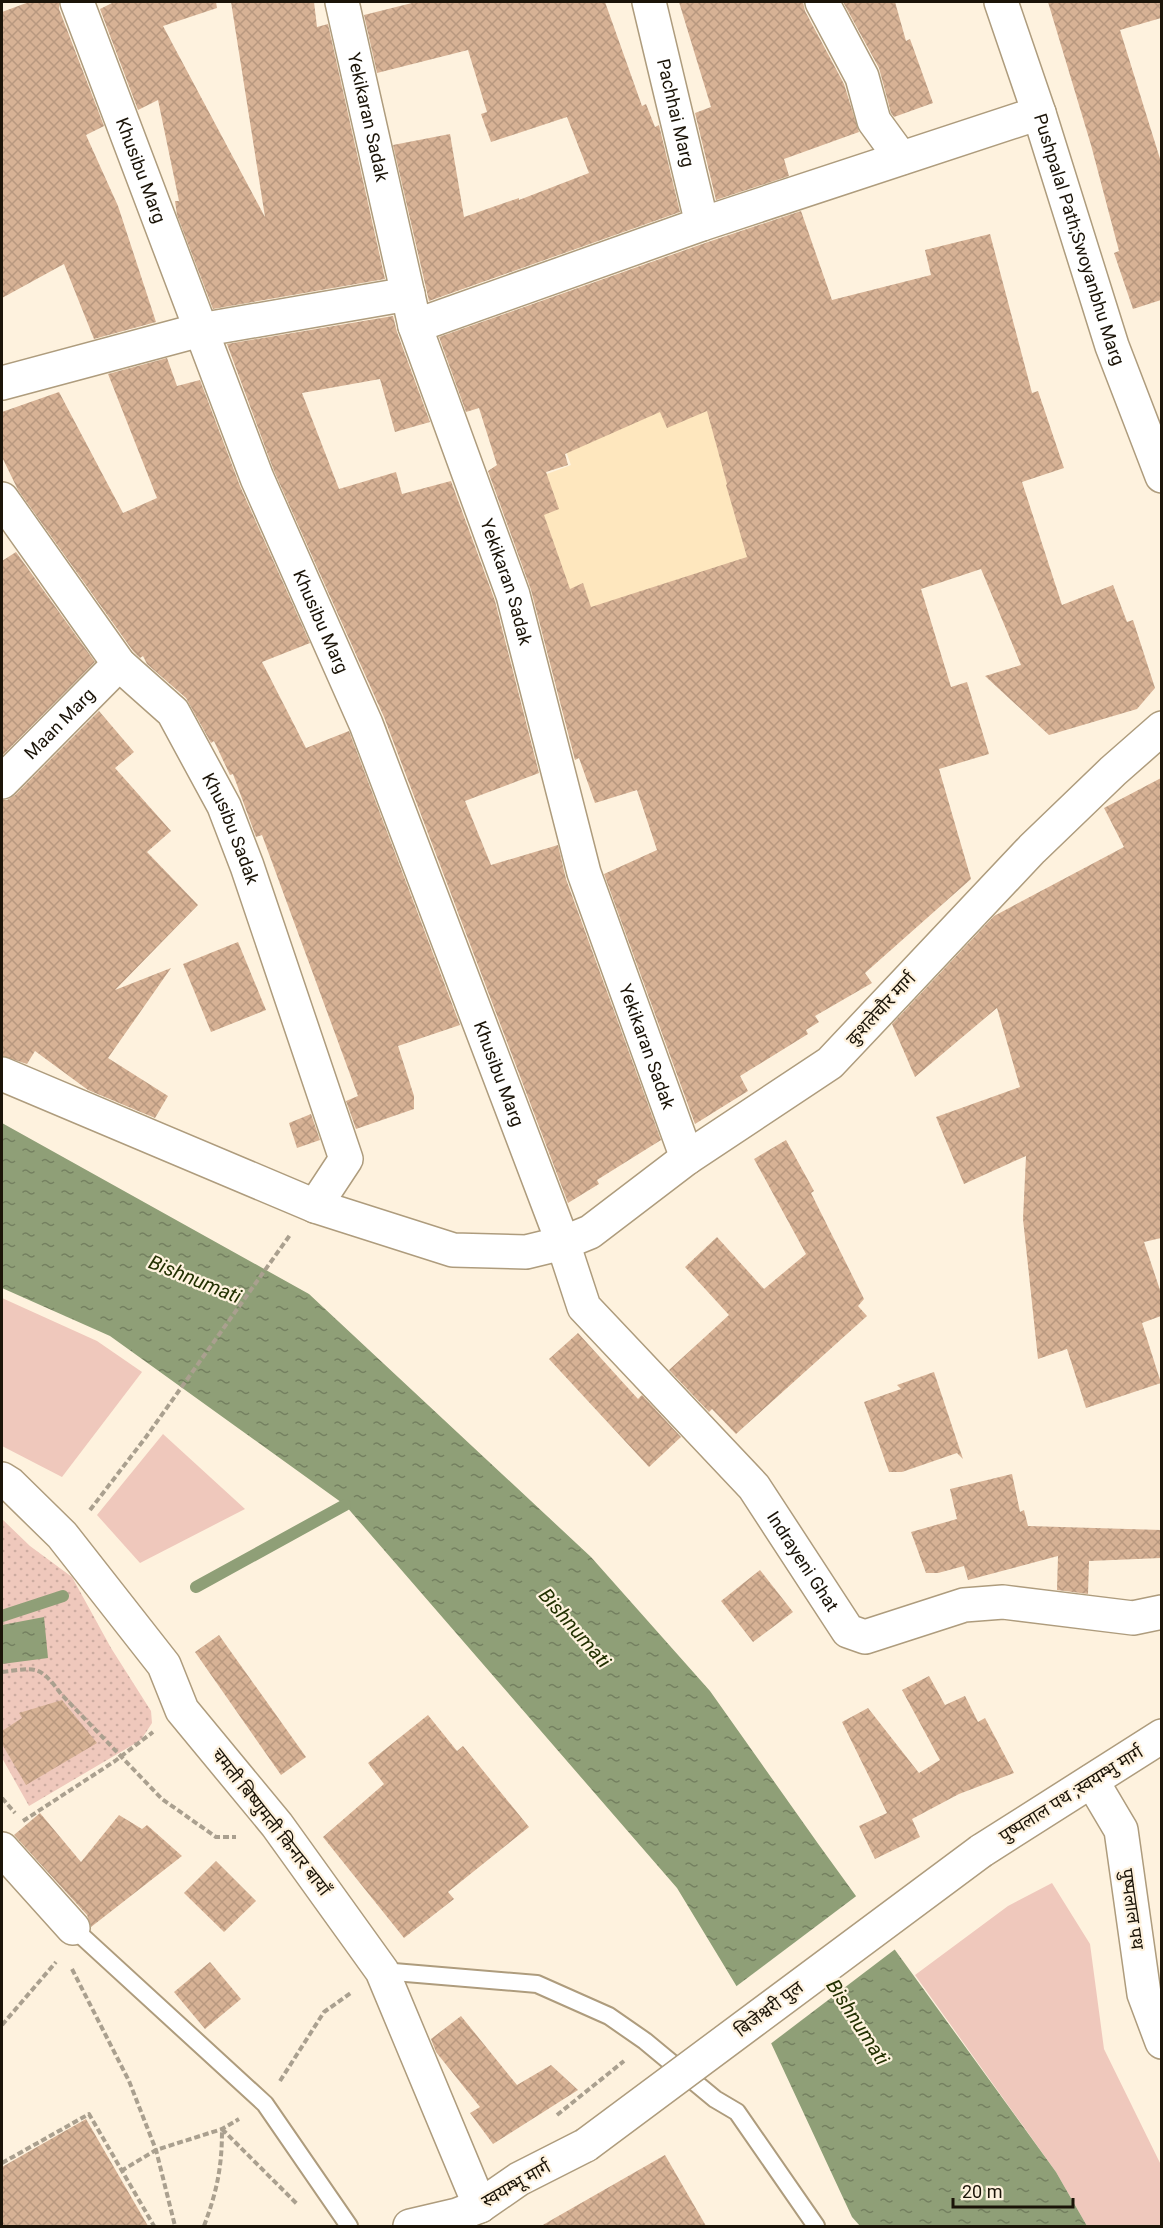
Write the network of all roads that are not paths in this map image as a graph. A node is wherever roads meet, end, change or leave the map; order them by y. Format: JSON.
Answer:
{"nodes":[{"id":1,"x":77,"y":2,"type":"edge"},
{"id":2,"x":342,"y":2,"type":"edge"},
{"id":3,"x":649,"y":2,"type":"edge"},
{"id":4,"x":822,"y":2,"type":"edge"},
{"id":5,"x":1001,"y":2,"type":"edge"},
{"id":6,"x":1039,"y":113,"type":"junction"},
{"id":7,"x":901,"y":158,"type":"junction"},
{"id":8,"x":702,"y":224,"type":"junction"},
{"id":9,"x":408,"y":294,"type":"junction"},
{"id":10,"x":415,"y":326,"type":"junction"},
{"id":11,"x":200,"y":330,"type":"junction"},
{"id":12,"x":2,"y":383,"type":"edge"},
{"id":13,"x":1161,"y":476,"type":"edge"},
{"id":14,"x":2,"y":498,"type":"edge"},
{"id":15,"x":119,"y":664,"type":"junction"},
{"id":16,"x":1161,"y":728,"type":"edge"},
{"id":17,"x":2,"y":782,"type":"edge"},
{"id":18,"x":2,"y":1074,"type":"edge"},
{"id":19,"x":687,"y":1158,"type":"junction"},
{"id":20,"x":315,"y":1206,"type":"junction"},
{"id":21,"x":563,"y":1243,"type":"junction"},
{"id":22,"x":2,"y":1479,"type":"edge"},
{"id":23,"x":1161,"y":1612,"type":"edge"},
{"id":24,"x":1161,"y":1737,"type":"edge"},
{"id":25,"x":1092,"y":1781,"type":"junction"},
{"id":26,"x":9,"y":1838,"type":"edge"},
{"id":27,"x":981,"y":1851,"type":"joint"},
{"id":28,"x":68,"y":1941,"type":"joint"},
{"id":29,"x":382,"y":1971,"type":"junction"},
{"id":30,"x":1161,"y":2042,"type":"edge"},
{"id":31,"x":586,"y":2145,"type":"joint"},
{"id":32,"x":466,"y":2216,"type":"edge"},
{"id":33,"x":349,"y":2226,"type":"edge"},
{"id":34,"x":410,"y":2226,"type":"edge"},
{"id":35,"x":816,"y":2226,"type":"edge"}],
"edges":[{"from":1,"to":11,"type":"street","name":"Khusibu Marg"},
{"from":2,"to":9,"type":"street","name":"Yekikaran Sadak"},
{"from":3,"to":8,"type":"street","name":"Pachhai Marg"},
{"from":4,"to":7,"type":"street"},
{"from":5,"to":6,"type":"street","name":"Pushpalal Path;Swoyanbhu Marg"},
{"from":6,"to":7,"type":"street"},
{"from":6,"to":13,"type":"street","name":"Pushpalal Path;Swoyanbhu Marg"},
{"from":7,"to":8,"type":"street"},
{"from":8,"to":10,"type":"street"},
{"from":9,"to":10,"type":"street","name":"Yekikaran Sadak"},
{"from":9,"to":11,"type":"street"},
{"from":10,"to":19,"type":"street","name":"Yekikaran Sadak"},
{"from":11,"to":12,"type":"street"},
{"from":11,"to":21,"type":"street","name":"Khusibu Marg"},
{"from":14,"to":15,"type":"street","name":"Khusibu Sadak"},
{"from":15,"to":17,"type":"street","name":"Maan Marg"},
{"from":15,"to":20,"type":"street","name":"Khusibu Sadak"},
{"from":16,"to":19,"type":"street","name":"कुशलेचौर मार्ग"},
{"from":18,"to":20,"type":"street","name":"कुशलेचौर मार्ग"},
{"from":19,"to":21,"type":"street","name":"कुशलेचौर मार्ग"},
{"from":20,"to":21,"type":"street","name":"कुशलेचौर मार्ग"},
{"from":21,"to":23,"type":"street","name":"Indrayeni Ghat"},
{"from":22,"to":29,"type":"street","name":"चमती बिष्णुमती किनार बायाँ"},
{"from":24,"to":25,"type":"street","name":"पुष्पलाल पथ ;स्वयम्भु मार्ग"},
{"from":25,"to":27,"type":"street","name":"पुष्पलाल पथ ;स्वयम्भु मार्ग"},
{"from":25,"to":30,"type":"street","name":"पुष्पलाल पथ"},
{"from":26,"to":28,"type":"street"},
{"from":27,"to":31,"type":"street","name":"बिजेश्वरी पुल","bridge":true},
{"from":28,"to":33,"type":"lane"},
{"from":29,"to":32,"type":"street","name":"चमती बिष्णुमती किनार बायाँ"},
{"from":29,"to":35,"type":"lane"},
{"from":31,"to":32,"type":"street","name":"स्वयम्भू मार्ग"},
{"from":32,"to":34,"type":"street","name":"स्वयम्भू मार्ग"}]}
